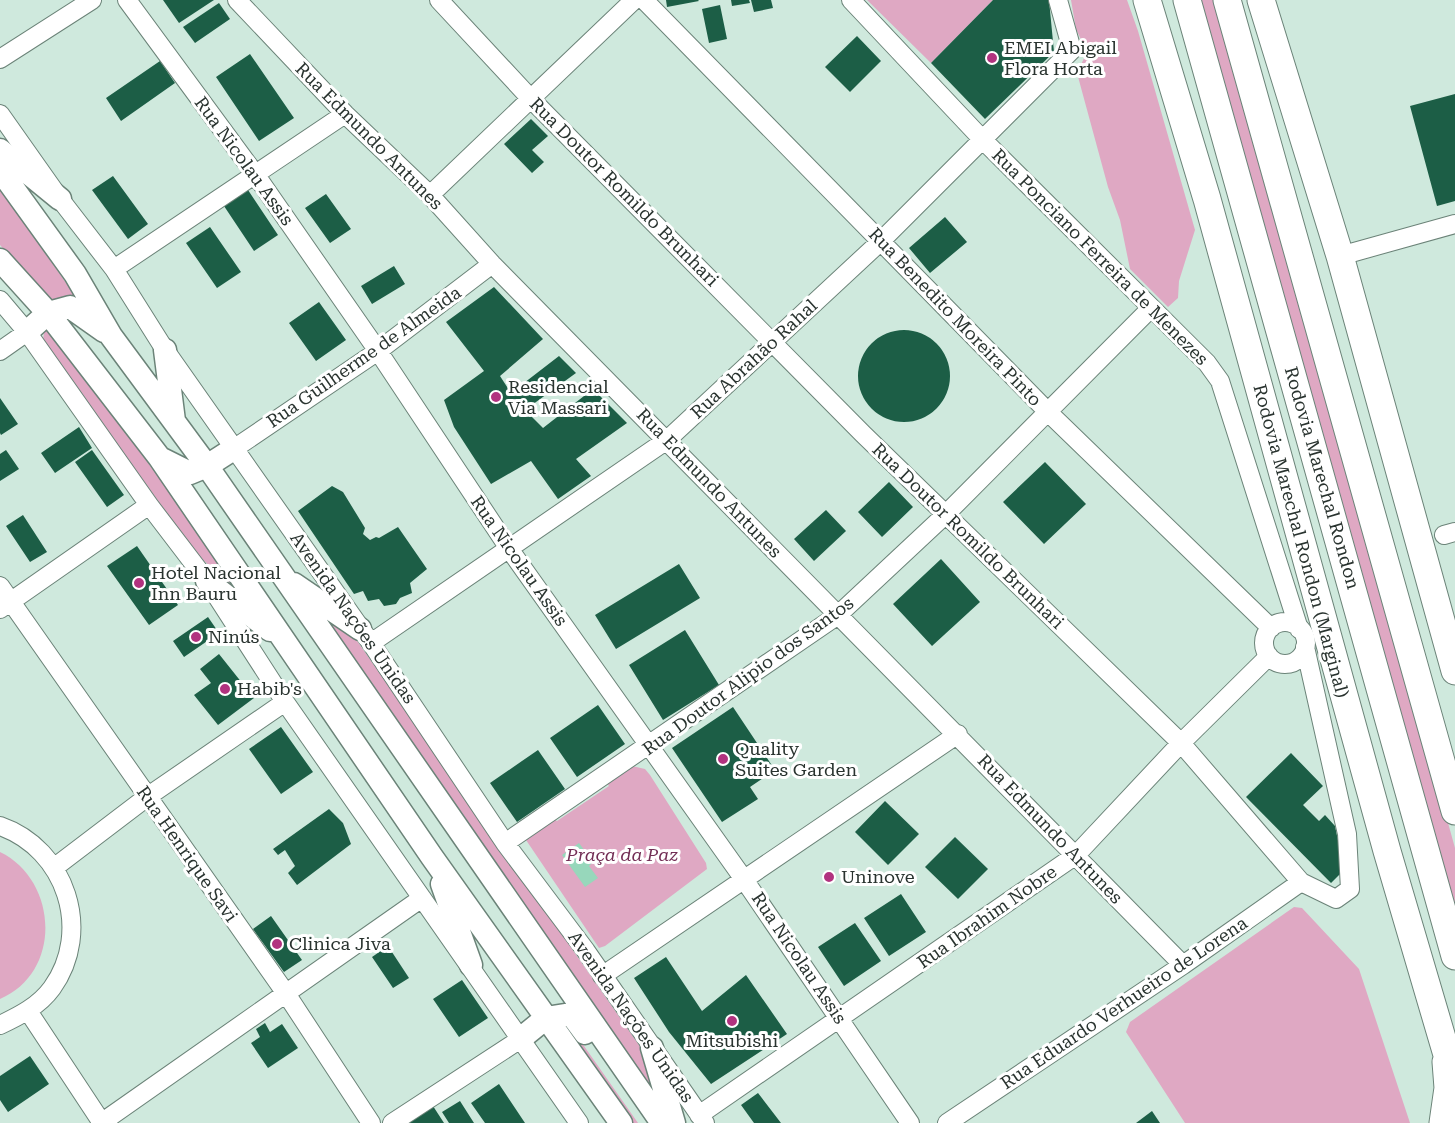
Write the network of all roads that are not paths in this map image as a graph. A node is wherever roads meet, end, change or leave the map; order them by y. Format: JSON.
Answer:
{"nodes":[{"id":1,"x":92,"y":0,"type":"edge"},
{"id":2,"x":127,"y":0,"type":"edge"},
{"id":3,"x":237,"y":0,"type":"edge"},
{"id":4,"x":439,"y":0,"type":"edge"},
{"id":5,"x":634,"y":0,"type":"edge"},
{"id":6,"x":644,"y":0,"type":"edge"},
{"id":7,"x":851,"y":0,"type":"edge"},
{"id":8,"x":1058,"y":0,"type":"edge"},
{"id":9,"x":1147,"y":0,"type":"edge"},
{"id":10,"x":1187,"y":0,"type":"edge"},
{"id":11,"x":1227,"y":0,"type":"edge"},
{"id":12,"x":1262,"y":8,"type":"edge"},
{"id":13,"x":0,"y":59,"type":"edge"},
{"id":14,"x":531,"y":99,"type":"junction"},
{"id":15,"x":0,"y":114,"type":"edge"},
{"id":16,"x":345,"y":114,"type":"junction"},
{"id":17,"x":982,"y":139,"type":"junction"},
{"id":18,"x":0,"y":150,"type":"edge"},
{"id":19,"x":0,"y":170,"type":"edge"},
{"id":20,"x":255,"y":174,"type":"junction"},
{"id":21,"x":430,"y":195,"type":"junction"},
{"id":22,"x":60,"y":199,"type":"junction"},
{"id":23,"x":1455,"y":224,"type":"edge"},
{"id":24,"x":881,"y":241,"type":"junction"},
{"id":25,"x":1340,"y":255,"type":"junction"},
{"id":26,"x":0,"y":261,"type":"edge"},
{"id":27,"x":492,"y":264,"type":"junction"},
{"id":28,"x":114,"y":269,"type":"junction"},
{"id":29,"x":0,"y":300,"type":"edge"},
{"id":30,"x":1151,"y":308,"type":"junction"},
{"id":31,"x":48,"y":313,"type":"junction"},
{"id":32,"x":27,"y":332,"type":"junction"},
{"id":33,"x":111,"y":336,"type":"junction"},
{"id":34,"x":772,"y":342,"type":"junction"},
{"id":35,"x":165,"y":350,"type":"junction"},
{"id":36,"x":0,"y":351,"type":"edge"},
{"id":37,"x":378,"y":351,"type":"junction"},
{"id":38,"x":1049,"y":413,"type":"junction"},
{"id":39,"x":174,"y":422,"type":"junction"},
{"id":40,"x":667,"y":440,"type":"junction"},
{"id":41,"x":235,"y":448,"type":"junction"},
{"id":42,"x":159,"y":457,"type":"junction"},
{"id":43,"x":207,"y":466,"type":"junction"},
{"id":44,"x":149,"y":505,"type":"junction"},
{"id":45,"x":945,"y":515,"type":"junction"},
{"id":46,"x":510,"y":550,"type":"junction"},
{"id":47,"x":282,"y":576,"type":"junction"},
{"id":48,"x":207,"y":581,"type":"junction"},
{"id":49,"x":0,"y":586,"type":"edge"},
{"id":50,"x":1286,"y":592,"type":"junction"},
{"id":51,"x":6,"y":605,"type":"edge"},
{"id":52,"x":838,"y":615,"type":"junction"},
{"id":53,"x":1275,"y":626,"type":"junction"},
{"id":54,"x":1299,"y":629,"type":"junction"},
{"id":55,"x":365,"y":636,"type":"junction"},
{"id":56,"x":288,"y":644,"type":"junction"},
{"id":57,"x":1305,"y":647,"type":"junction"},
{"id":58,"x":1269,"y":656,"type":"junction"},
{"id":59,"x":1293,"y":663,"type":"junction"},
{"id":60,"x":1455,"y":671,"type":"edge"},
{"id":61,"x":1311,"y":678,"type":"junction"},
{"id":62,"x":285,"y":702,"type":"junction"},
{"id":63,"x":958,"y":734,"type":"junction"},
{"id":64,"x":1181,"y":742,"type":"junction"},
{"id":65,"x":649,"y":747,"type":"junction"},
{"id":66,"x":147,"y":797,"type":"junction"},
{"id":67,"x":1455,"y":811,"type":"edge"},
{"id":68,"x":0,"y":826,"type":"edge"},
{"id":69,"x":505,"y":843,"type":"junction"},
{"id":70,"x":1076,"y":855,"type":"junction"},
{"id":71,"x":432,"y":857,"type":"junction"},
{"id":72,"x":55,"y":867,"type":"junction"},
{"id":73,"x":744,"y":878,"type":"junction"},
{"id":74,"x":1301,"y":882,"type":"junction"},
{"id":75,"x":422,"y":898,"type":"junction"},
{"id":76,"x":1455,"y":956,"type":"edge"},
{"id":77,"x":471,"y":965,"type":"junction"},
{"id":78,"x":1182,"y":965,"type":"junction"},
{"id":79,"x":602,"y":976,"type":"junction"},
{"id":80,"x":287,"y":995,"type":"junction"},
{"id":81,"x":28,"y":1011,"type":"junction"},
{"id":82,"x":546,"y":1018,"type":"junction"},
{"id":83,"x":840,"y":1018,"type":"junction"},
{"id":84,"x":0,"y":1025,"type":"edge"},
{"id":85,"x":519,"y":1040,"type":"junction"},
{"id":86,"x":1445,"y":1043,"type":"junction"},
{"id":87,"x":652,"y":1048,"type":"junction"},
{"id":88,"x":629,"y":1079,"type":"junction"},
{"id":89,"x":1455,"y":1082,"type":"edge"},
{"id":90,"x":702,"y":1119,"type":"edge"},
{"id":91,"x":102,"y":1123,"type":"edge"},
{"id":92,"x":371,"y":1123,"type":"edge"},
{"id":93,"x":392,"y":1123,"type":"edge"},
{"id":94,"x":579,"y":1123,"type":"edge"},
{"id":95,"x":621,"y":1123,"type":"edge"},
{"id":96,"x":662,"y":1123,"type":"edge"},
{"id":97,"x":674,"y":1123,"type":"edge"},
{"id":98,"x":910,"y":1123,"type":"edge"},
{"id":99,"x":947,"y":1123,"type":"edge"},
{"id":100,"x":1443,"y":1123,"type":"edge"}],
"edges":[{"from":1,"to":13,"type":"street"},
{"from":2,"to":20,"type":"street","name":"Rua Nicolau Assis"},
{"from":3,"to":16,"type":"street","name":"Rua Edmundo Antunes"},
{"from":4,"to":14,"type":"street","name":"Rua Doutor Romildo Brunhari"},
{"from":5,"to":14,"type":"street"},
{"from":6,"to":24,"type":"street","name":"Rua Benedito Moreira Pinto"},
{"from":7,"to":17,"type":"street","name":"Rua Ponciano Ferreira de Menezes"},
{"from":8,"to":17,"type":"street","name":"Rua Abrahão Rahal"},
{"from":9,"to":86,"type":"highway","name":"Rodovia Marechal Rondon (Marginal)"},
{"from":10,"to":76,"type":"highway","name":"Rodovia Marechal Rondon"},
{"from":11,"to":67,"type":"highway"},
{"from":12,"to":25,"type":"highway"},
{"from":14,"to":21,"type":"street"},
{"from":14,"to":34,"type":"street","name":"Rua Doutor Romildo Brunhari"},
{"from":15,"to":22,"type":"street","name":"Avenida Nações Unidas"},
{"from":16,"to":20,"type":"street"},
{"from":16,"to":21,"type":"street","name":"Rua Edmundo Antunes"},
{"from":17,"to":24,"type":"street","name":"Rua Abrahão Rahal"},
{"from":17,"to":30,"type":"street","name":"Rua Ponciano Ferreira de Menezes"},
{"from":18,"to":22,"type":"main road"},
{"from":19,"to":33,"type":"main road","name":"Avenida Nações Unidas"},
{"from":20,"to":28,"type":"street"},
{"from":20,"to":37,"type":"street","name":"Rua Nicolau Assis"},
{"from":21,"to":27,"type":"street","name":"Rua Edmundo Antunes"},
{"from":22,"to":28,"type":"street","name":"Avenida Nações Unidas"},
{"from":23,"to":25,"type":"street"},
{"from":24,"to":34,"type":"street","name":"Rua Abrahão Rahal"},
{"from":24,"to":38,"type":"street","name":"Rua Benedito Moreira Pinto"},
{"from":25,"to":60,"type":"highway"},
{"from":26,"to":31,"type":"main road"},
{"from":27,"to":37,"type":"street","name":"Rua Guilherme de Almeida"},
{"from":27,"to":40,"type":"street","name":"Rua Edmundo Antunes"},
{"from":28,"to":35,"type":"street","name":"Avenida Nações Unidas"},
{"from":29,"to":32,"type":"street"},
{"from":30,"to":38,"type":"street","name":"Rua Doutor Alipio dos Santos"},
{"from":30,"to":50,"type":"street","name":"Rua Ponciano Ferreira de Menezes"},
{"from":31,"to":32,"type":"main road"},
{"from":31,"to":33,"type":"main road"},
{"from":31,"to":42,"type":"main road"},
{"from":32,"to":36,"type":"street"},
{"from":32,"to":44,"type":"street"},
{"from":33,"to":39,"type":"main road","name":"Avenida Nações Unidas"},
{"from":34,"to":40,"type":"street","name":"Rua Abrahão Rahal"},
{"from":34,"to":45,"type":"street","name":"Rua Doutor Romildo Brunhari"},
{"from":35,"to":39,"type":"main road"},
{"from":35,"to":41,"type":"street","name":"Avenida Nações Unidas"},
{"from":37,"to":41,"type":"street","name":"Rua Guilherme de Almeida"},
{"from":37,"to":46,"type":"street","name":"Rua Nicolau Assis"},
{"from":38,"to":45,"type":"street","name":"Rua Doutor Alipio dos Santos"},
{"from":38,"to":53,"type":"street","name":"Rua Benedito Moreira Pinto"},
{"from":39,"to":43,"type":"main road","name":"Avenida Nações Unidas"},
{"from":40,"to":46,"type":"street","name":"Rua Abrahão Rahal"},
{"from":40,"to":52,"type":"street","name":"Rua Edmundo Antunes"},
{"from":41,"to":43,"type":"main road"},
{"from":41,"to":55,"type":"street","name":"Avenida Nações Unidas"},
{"from":42,"to":43,"type":"main road"},
{"from":42,"to":56,"type":"main road"},
{"from":43,"to":47,"type":"main road","name":"Avenida Nações Unidas"},
{"from":44,"to":48,"type":"street"},
{"from":44,"to":51,"type":"street"},
{"from":45,"to":52,"type":"street","name":"Rua Doutor Alipio dos Santos"},
{"from":45,"to":64,"type":"street","name":"Rua Doutor Romildo Brunhari"},
{"from":46,"to":55,"type":"street","name":"Rua Abrahão Rahal"},
{"from":46,"to":65,"type":"street","name":"Rua Nicolau Assis"},
{"from":47,"to":55,"type":"main road"},
{"from":47,"to":88,"type":"main road","name":"Avenida Nações Unidas"},
{"from":48,"to":56,"type":"main road"},
{"from":48,"to":62,"type":"street"},
{"from":49,"to":51,"type":"street","name":"Rua Henrique Savi"},
{"from":50,"to":53,"type":"street"},
{"from":50,"to":54,"type":"street","name":"Rua Ponciano Ferreira de Menezes"},
{"from":51,"to":66,"type":"street","name":"Rua Henrique Savi"},
{"from":52,"to":63,"type":"street","name":"Rua Edmundo Antunes"},
{"from":52,"to":65,"type":"street","name":"Rua Doutor Alipio dos Santos"},
{"from":53,"to":54,"type":"street"},
{"from":53,"to":58,"type":"street"},
{"from":54,"to":57,"type":"street"},
{"from":55,"to":69,"type":"street","name":"Avenida Nações Unidas"},
{"from":56,"to":71,"type":"main road"},
{"from":57,"to":59,"type":"street"},
{"from":57,"to":61,"type":"street","name":"Rua Doutor Romildo Brunhari"},
{"from":58,"to":59,"type":"street"},
{"from":58,"to":64,"type":"street","name":"Rua Ibrahim Nobre"},
{"from":59,"to":61,"type":"street"},
{"from":61,"to":74,"type":"street","name":"Rua Doutor Romildo Brunhari"},
{"from":62,"to":66,"type":"street"},
{"from":62,"to":75,"type":"street"},
{"from":63,"to":70,"type":"street","name":"Rua Edmundo Antunes"},
{"from":63,"to":73,"type":"street"},
{"from":64,"to":70,"type":"street","name":"Rua Ibrahim Nobre"},
{"from":64,"to":74,"type":"street","name":"Rua Doutor Romildo Brunhari"},
{"from":65,"to":69,"type":"street","name":"Rua Doutor Alipio dos Santos"},
{"from":65,"to":73,"type":"street","name":"Rua Nicolau Assis"},
{"from":66,"to":72,"type":"street"},
{"from":66,"to":80,"type":"street","name":"Rua Henrique Savi"},
{"from":68,"to":72,"type":"street"},
{"from":69,"to":79,"type":"street","name":"Avenida Nações Unidas"},
{"from":70,"to":78,"type":"street","name":"Rua Edmundo Antunes"},
{"from":70,"to":83,"type":"street","name":"Rua Ibrahim Nobre"},
{"from":71,"to":77,"type":"main road"},
{"from":71,"to":82,"type":"main road"},
{"from":72,"to":81,"type":"street"},
{"from":73,"to":79,"type":"street"},
{"from":73,"to":83,"type":"street","name":"Rua Nicolau Assis"},
{"from":74,"to":78,"type":"street","name":"Rua Eduardo Verhueiro de Lorena"},
{"from":75,"to":77,"type":"street"},
{"from":75,"to":80,"type":"street"},
{"from":77,"to":85,"type":"street"},
{"from":78,"to":99,"type":"street","name":"Rua Eduardo Verhueiro de Lorena"},
{"from":79,"to":87,"type":"street","name":"Avenida Nações Unidas"},
{"from":80,"to":91,"type":"street"},
{"from":80,"to":92,"type":"street","name":"Rua Henrique Savi"},
{"from":81,"to":84,"type":"street"},
{"from":81,"to":91,"type":"street"},
{"from":82,"to":85,"type":"main road"},
{"from":82,"to":88,"type":"main road"},
{"from":82,"to":95,"type":"main road"},
{"from":83,"to":90,"type":"street","name":"Rua Ibrahim Nobre"},
{"from":83,"to":98,"type":"street","name":"Rua Nicolau Assis"},
{"from":85,"to":93,"type":"street"},
{"from":85,"to":94,"type":"street"},
{"from":86,"to":89,"type":"highway","name":"Rodovia Marechal Rondon (Marginal)"},
{"from":86,"to":100,"type":"highway"},
{"from":87,"to":90,"type":"street","name":"Avenida Nações Unidas"},
{"from":87,"to":97,"type":"main road"},
{"from":88,"to":96,"type":"main road","name":"Avenida Nações Unidas"}]}
